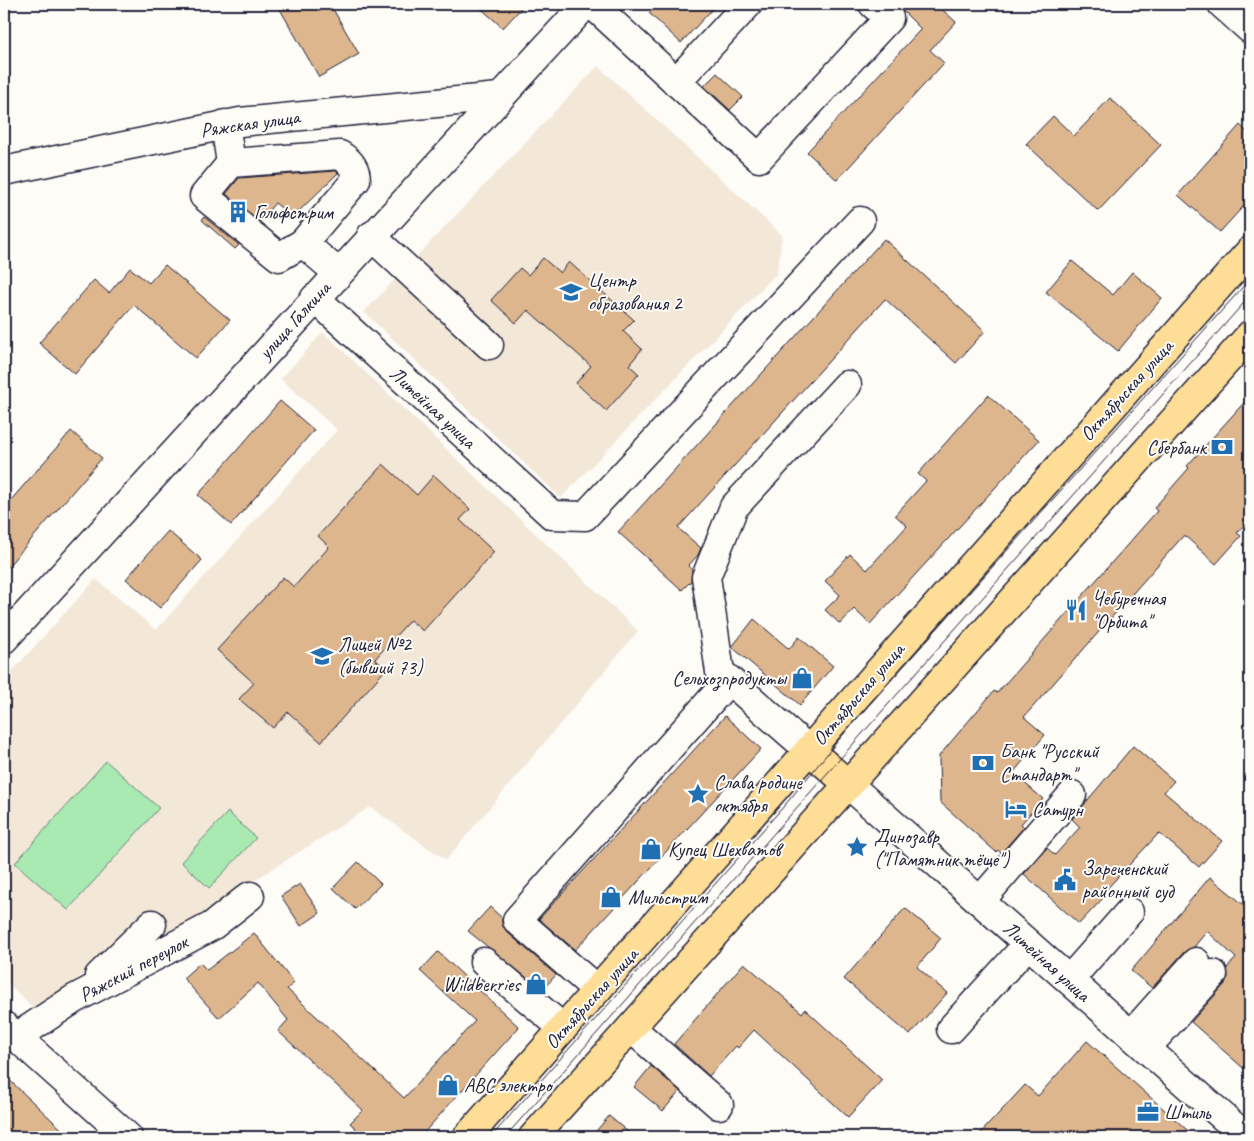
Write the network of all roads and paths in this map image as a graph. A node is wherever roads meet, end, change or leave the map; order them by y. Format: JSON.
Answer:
{"nodes":[{"id":1,"x":586,"y":4,"type":"edge"},
{"id":2,"x":592,"y":4,"type":"edge"},
{"id":3,"x":748,"y":4,"type":"edge"},
{"id":4,"x":873,"y":4,"type":"edge"},
{"id":5,"x":1222,"y":4,"type":"edge"},
{"id":6,"x":1250,"y":29,"type":"edge"},
{"id":7,"x":676,"y":82,"type":"junction"},
{"id":8,"x":499,"y":97,"type":"junction"},
{"id":9,"x":224,"y":124,"type":"junction"},
{"id":10,"x":231,"y":163,"type":"junction"},
{"id":11,"x":4,"y":171,"type":"edge"},
{"id":12,"x":860,"y":221,"type":"dead end"},
{"id":13,"x":371,"y":236,"type":"junction"},
{"id":14,"x":303,"y":243,"type":"junction"},
{"id":15,"x":1248,"y":256,"type":"edge"},
{"id":16,"x":337,"y":272,"type":"junction"},
{"id":17,"x":315,"y":298,"type":"junction"},
{"id":18,"x":1250,"y":336,"type":"edge"},
{"id":19,"x":489,"y":345,"type":"dead end"},
{"id":20,"x":847,"y":385,"type":"dead end"},
{"id":21,"x":4,"y":639,"type":"edge"},
{"id":22,"x":724,"y":676,"type":"junction"},
{"id":23,"x":810,"y":750,"type":"junction"},
{"id":24,"x":849,"y":785,"type":"junction"},
{"id":25,"x":1072,"y":795,"type":"dead end"},
{"id":26,"x":250,"y":896,"type":"dead end"},
{"id":27,"x":980,"y":901,"type":"junction"},
{"id":28,"x":1129,"y":912,"type":"dead end"},
{"id":29,"x":152,"y":924,"type":"dead end"},
{"id":30,"x":1028,"y":944,"type":"junction"},
{"id":31,"x":484,"y":962,"type":"dead end"},
{"id":32,"x":1204,"y":968,"type":"dead end"},
{"id":33,"x":1069,"y":980,"type":"junction"},
{"id":34,"x":597,"y":990,"type":"junction"},
{"id":35,"x":74,"y":999,"type":"junction"},
{"id":36,"x":563,"y":1028,"type":"junction"},
{"id":37,"x":631,"y":1028,"type":"junction"},
{"id":38,"x":951,"y":1029,"type":"dead end"},
{"id":39,"x":10,"y":1032,"type":"edge"},
{"id":40,"x":1138,"y":1042,"type":"junction"},
{"id":41,"x":719,"y":1105,"type":"dead end"},
{"id":42,"x":128,"y":1137,"type":"edge"},
{"id":43,"x":467,"y":1137,"type":"edge"},
{"id":44,"x":533,"y":1137,"type":"edge"},
{"id":45,"x":1246,"y":1137,"type":"edge"}],
"edges":[{"from":1,"to":8,"type":"street","name":"улица Галкина"},
{"from":2,"to":7,"type":"street"},
{"from":3,"to":7,"type":"street"},
{"from":4,"to":7,"type":"street"},
{"from":5,"to":6,"type":"street"},
{"from":8,"to":9,"type":"street","name":"Ряжская улица"},
{"from":8,"to":13,"type":"street","name":"улица Галкина"},
{"from":9,"to":10,"type":"street"},
{"from":9,"to":11,"type":"street","name":"Ряжская улица"},
{"from":10,"to":14,"type":"street"},
{"from":10,"to":14,"type":"street"},
{"from":12,"to":17,"type":"street","name":"Литейная улица"},
{"from":13,"to":16,"type":"street","name":"улица Галкина"},
{"from":13,"to":19,"type":"street"},
{"from":14,"to":16,"type":"street"},
{"from":15,"to":23,"type":"main road","name":"Октябрьская улица"},
{"from":16,"to":17,"type":"street","name":"улица Галкина"},
{"from":17,"to":21,"type":"street","name":"улица Галкина"},
{"from":18,"to":24,"type":"main road"},
{"from":20,"to":22,"type":"street"},
{"from":22,"to":23,"type":"street"},
{"from":22,"to":34,"type":"street"},
{"from":23,"to":24,"type":"main road"},
{"from":23,"to":34,"type":"main road","name":"Октябрьская улица"},
{"from":24,"to":27,"type":"street","name":"Литейная улица"},
{"from":24,"to":37,"type":"main road"},
{"from":25,"to":27,"type":"street"},
{"from":26,"to":35,"type":"street","name":"Ряжский переулок"},
{"from":27,"to":30,"type":"street","name":"Литейная улица"},
{"from":28,"to":33,"type":"street"},
{"from":29,"to":35,"type":"street"},
{"from":30,"to":33,"type":"street","name":"Литейная улица"},
{"from":30,"to":38,"type":"street"},
{"from":31,"to":36,"type":"street"},
{"from":32,"to":40,"type":"street"},
{"from":33,"to":40,"type":"street","name":"Литейная улица"},
{"from":34,"to":36,"type":"main road","name":"Октябрьская улица"},
{"from":35,"to":39,"type":"street","name":"Ряжский переулок"},
{"from":36,"to":43,"type":"main road","name":"Октябрьская улица"},
{"from":37,"to":41,"type":"street"},
{"from":37,"to":44,"type":"main road"},
{"from":39,"to":42,"type":"street"},
{"from":40,"to":45,"type":"street","name":"Литейная улица"}]}
